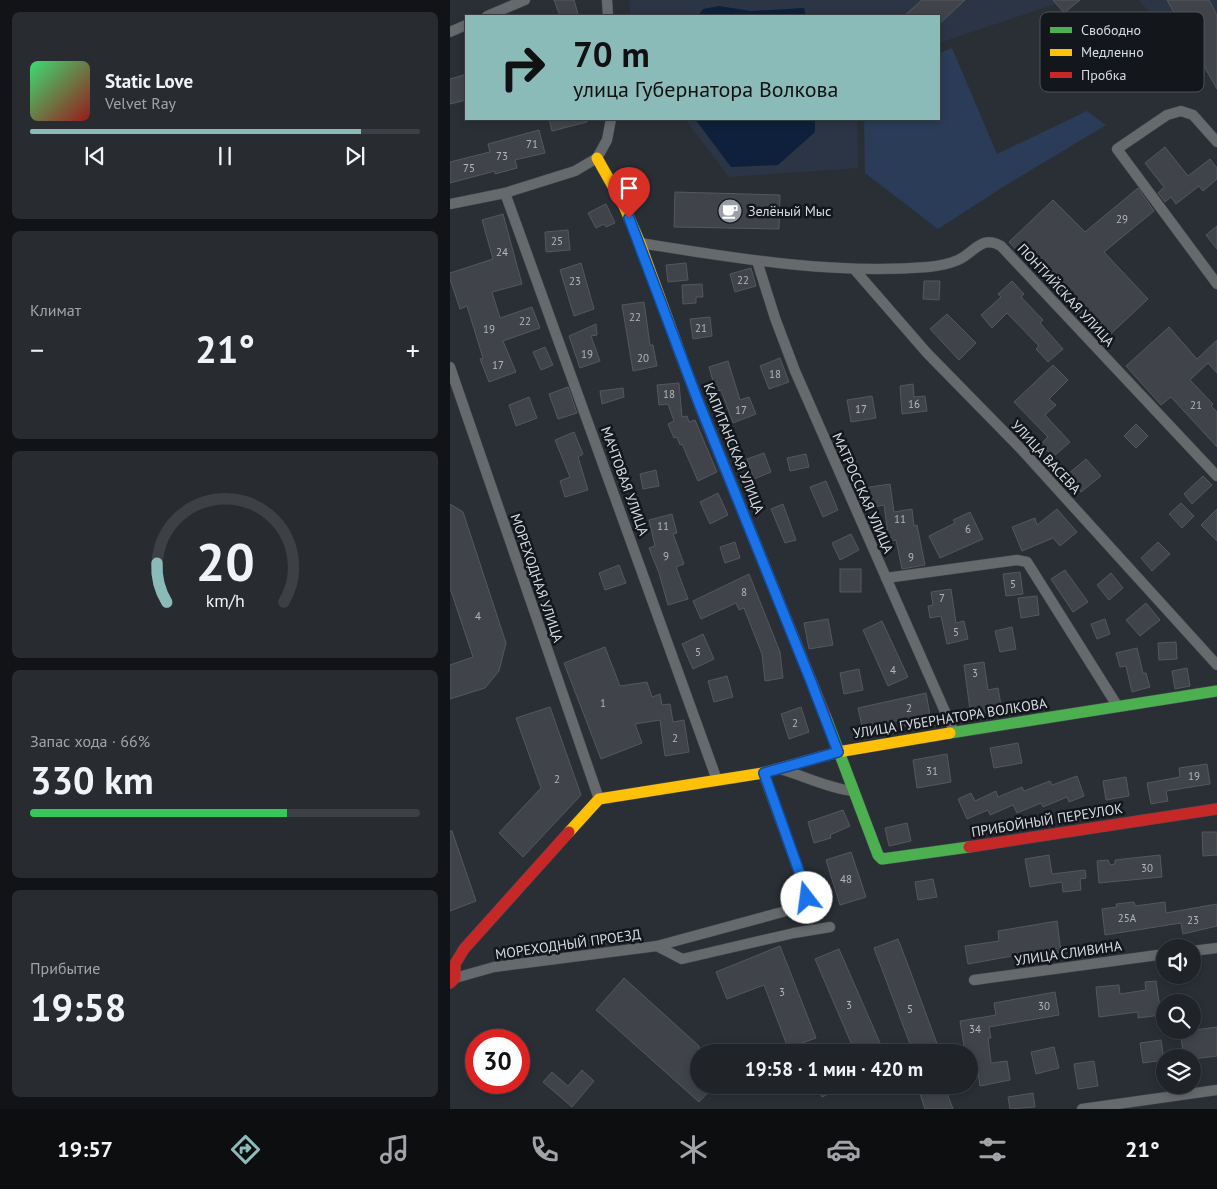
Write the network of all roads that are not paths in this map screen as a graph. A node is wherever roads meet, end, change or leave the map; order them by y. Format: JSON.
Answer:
{"nodes":[{"id":1,"x":526,"y":0,"type":"edge"},
{"id":2,"x":607,"y":0,"type":"edge"},
{"id":3,"x":489,"y":15,"type":"edge"},
{"id":4,"x":608,"y":15,"type":"edge"},
{"id":5,"x":465,"y":25,"type":"edge"},
{"id":6,"x":450,"y":32,"type":"edge"},
{"id":7,"x":611,"y":120,"type":"edge"},
{"id":8,"x":1217,"y":142,"type":"edge"},
{"id":9,"x":597,"y":158,"type":"junction"},
{"id":10,"x":505,"y":193,"type":"junction"},
{"id":11,"x":450,"y":204,"type":"edge"},
{"id":12,"x":640,"y":243,"type":"junction"},
{"id":13,"x":757,"y":261,"type":"junction"},
{"id":14,"x":854,"y":269,"type":"junction"},
{"id":15,"x":1217,"y":284,"type":"edge"},
{"id":16,"x":450,"y":367,"type":"edge"},
{"id":17,"x":1217,"y":476,"type":"edge"},
{"id":18,"x":886,"y":578,"type":"junction"},
{"id":19,"x":1217,"y":665,"type":"edge"},
{"id":20,"x":1217,"y":691,"type":"edge"},
{"id":21,"x":1118,"y":707,"type":"junction"},
{"id":22,"x":954,"y":732,"type":"junction"},
{"id":23,"x":838,"y":752,"type":"junction"},
{"id":24,"x":778,"y":769,"type":"junction"},
{"id":25,"x":764,"y":773,"type":"junction"},
{"id":26,"x":717,"y":780,"type":"junction"},
{"id":27,"x":853,"y":791,"type":"junction"},
{"id":28,"x":599,"y":799,"type":"junction"},
{"id":29,"x":1217,"y":809,"type":"edge"},
{"id":30,"x":882,"y":859,"type":"joint"},
{"id":31,"x":830,"y":927,"type":"dead end"},
{"id":32,"x":657,"y":946,"type":"junction"},
{"id":33,"x":1217,"y":948,"type":"edge"},
{"id":34,"x":1201,"y":950,"type":"edge"},
{"id":35,"x":1156,"y":955,"type":"edge"},
{"id":36,"x":974,"y":980,"type":"dead end"},
{"id":37,"x":452,"y":981,"type":"edge"},
{"id":38,"x":1217,"y":1090,"type":"edge"},
{"id":39,"x":1082,"y":1109,"type":"edge"}],
"edges":[{"from":1,"to":3,"type":"street"},
{"from":2,"to":4,"type":"street"},
{"from":5,"to":6,"type":"street"},
{"from":7,"to":9,"type":"street"},
{"from":8,"to":15,"type":"street"},
{"from":9,"to":10,"type":"street"},
{"from":9,"to":12,"type":"street","name":"КАПИТАНСКАЯ УЛИЦА"},
{"from":10,"to":11,"type":"street"},
{"from":10,"to":26,"type":"street","name":"МАЧТОВАЯ УЛИЦА"},
{"from":12,"to":13,"type":"street"},
{"from":12,"to":23,"type":"street","name":"КАПИТАНСКАЯ УЛИЦА"},
{"from":13,"to":14,"type":"street"},
{"from":13,"to":18,"type":"street","name":"МАТРОССКАЯ УЛИЦА"},
{"from":14,"to":17,"type":"street","name":"ПОНТИЙСКАЯ УЛИЦА"},
{"from":14,"to":19,"type":"street","name":"УЛИЦА ВАСЕВА"},
{"from":16,"to":28,"type":"street","name":"МОРЕХОДНАЯ УЛИЦА"},
{"from":18,"to":21,"type":"street"},
{"from":18,"to":22,"type":"street","name":"МАТРОССКАЯ УЛИЦА"},
{"from":20,"to":21,"type":"street","name":"УЛИЦА ГУБЕРНАТОРА ВОЛКОВА"},
{"from":21,"to":22,"type":"street","name":"УЛИЦА ГУБЕРНАТОРА ВОЛКОВА"},
{"from":22,"to":23,"type":"street","name":"УЛИЦА ГУБЕРНАТОРА ВОЛКОВА"},
{"from":23,"to":24,"type":"street","name":"УЛИЦА ГУБЕРНАТОРА ВОЛКОВА"},
{"from":23,"to":27,"type":"street","name":"КАПИТАНСКАЯ УЛИЦА"},
{"from":24,"to":25,"type":"street","name":"УЛИЦА ГУБЕРНАТОРА ВОЛКОВА"},
{"from":24,"to":27,"type":"street"},
{"from":25,"to":26,"type":"street","name":"УЛИЦА ГУБЕРНАТОРА ВОЛКОВА"},
{"from":25,"to":32,"type":"street"},
{"from":26,"to":28,"type":"street","name":"УЛИЦА ГУБЕРНАТОРА ВОЛКОВА"},
{"from":27,"to":30,"type":"street","name":"КАПИТАНСКАЯ УЛИЦА"},
{"from":28,"to":37,"type":"street"},
{"from":29,"to":30,"type":"street","name":"ПРИБОЙНЫЙ ПЕРЕУЛОК"},
{"from":31,"to":32,"type":"street","name":"МОРЕХОДНЫЙ ПРОЕЗД"},
{"from":32,"to":37,"type":"street","name":"МОРЕХОДНЫЙ ПРОЕЗД"},
{"from":33,"to":34,"type":"street"},
{"from":35,"to":36,"type":"street","name":"УЛИЦА СЛИВИНА"},
{"from":38,"to":39,"type":"street"}]}
